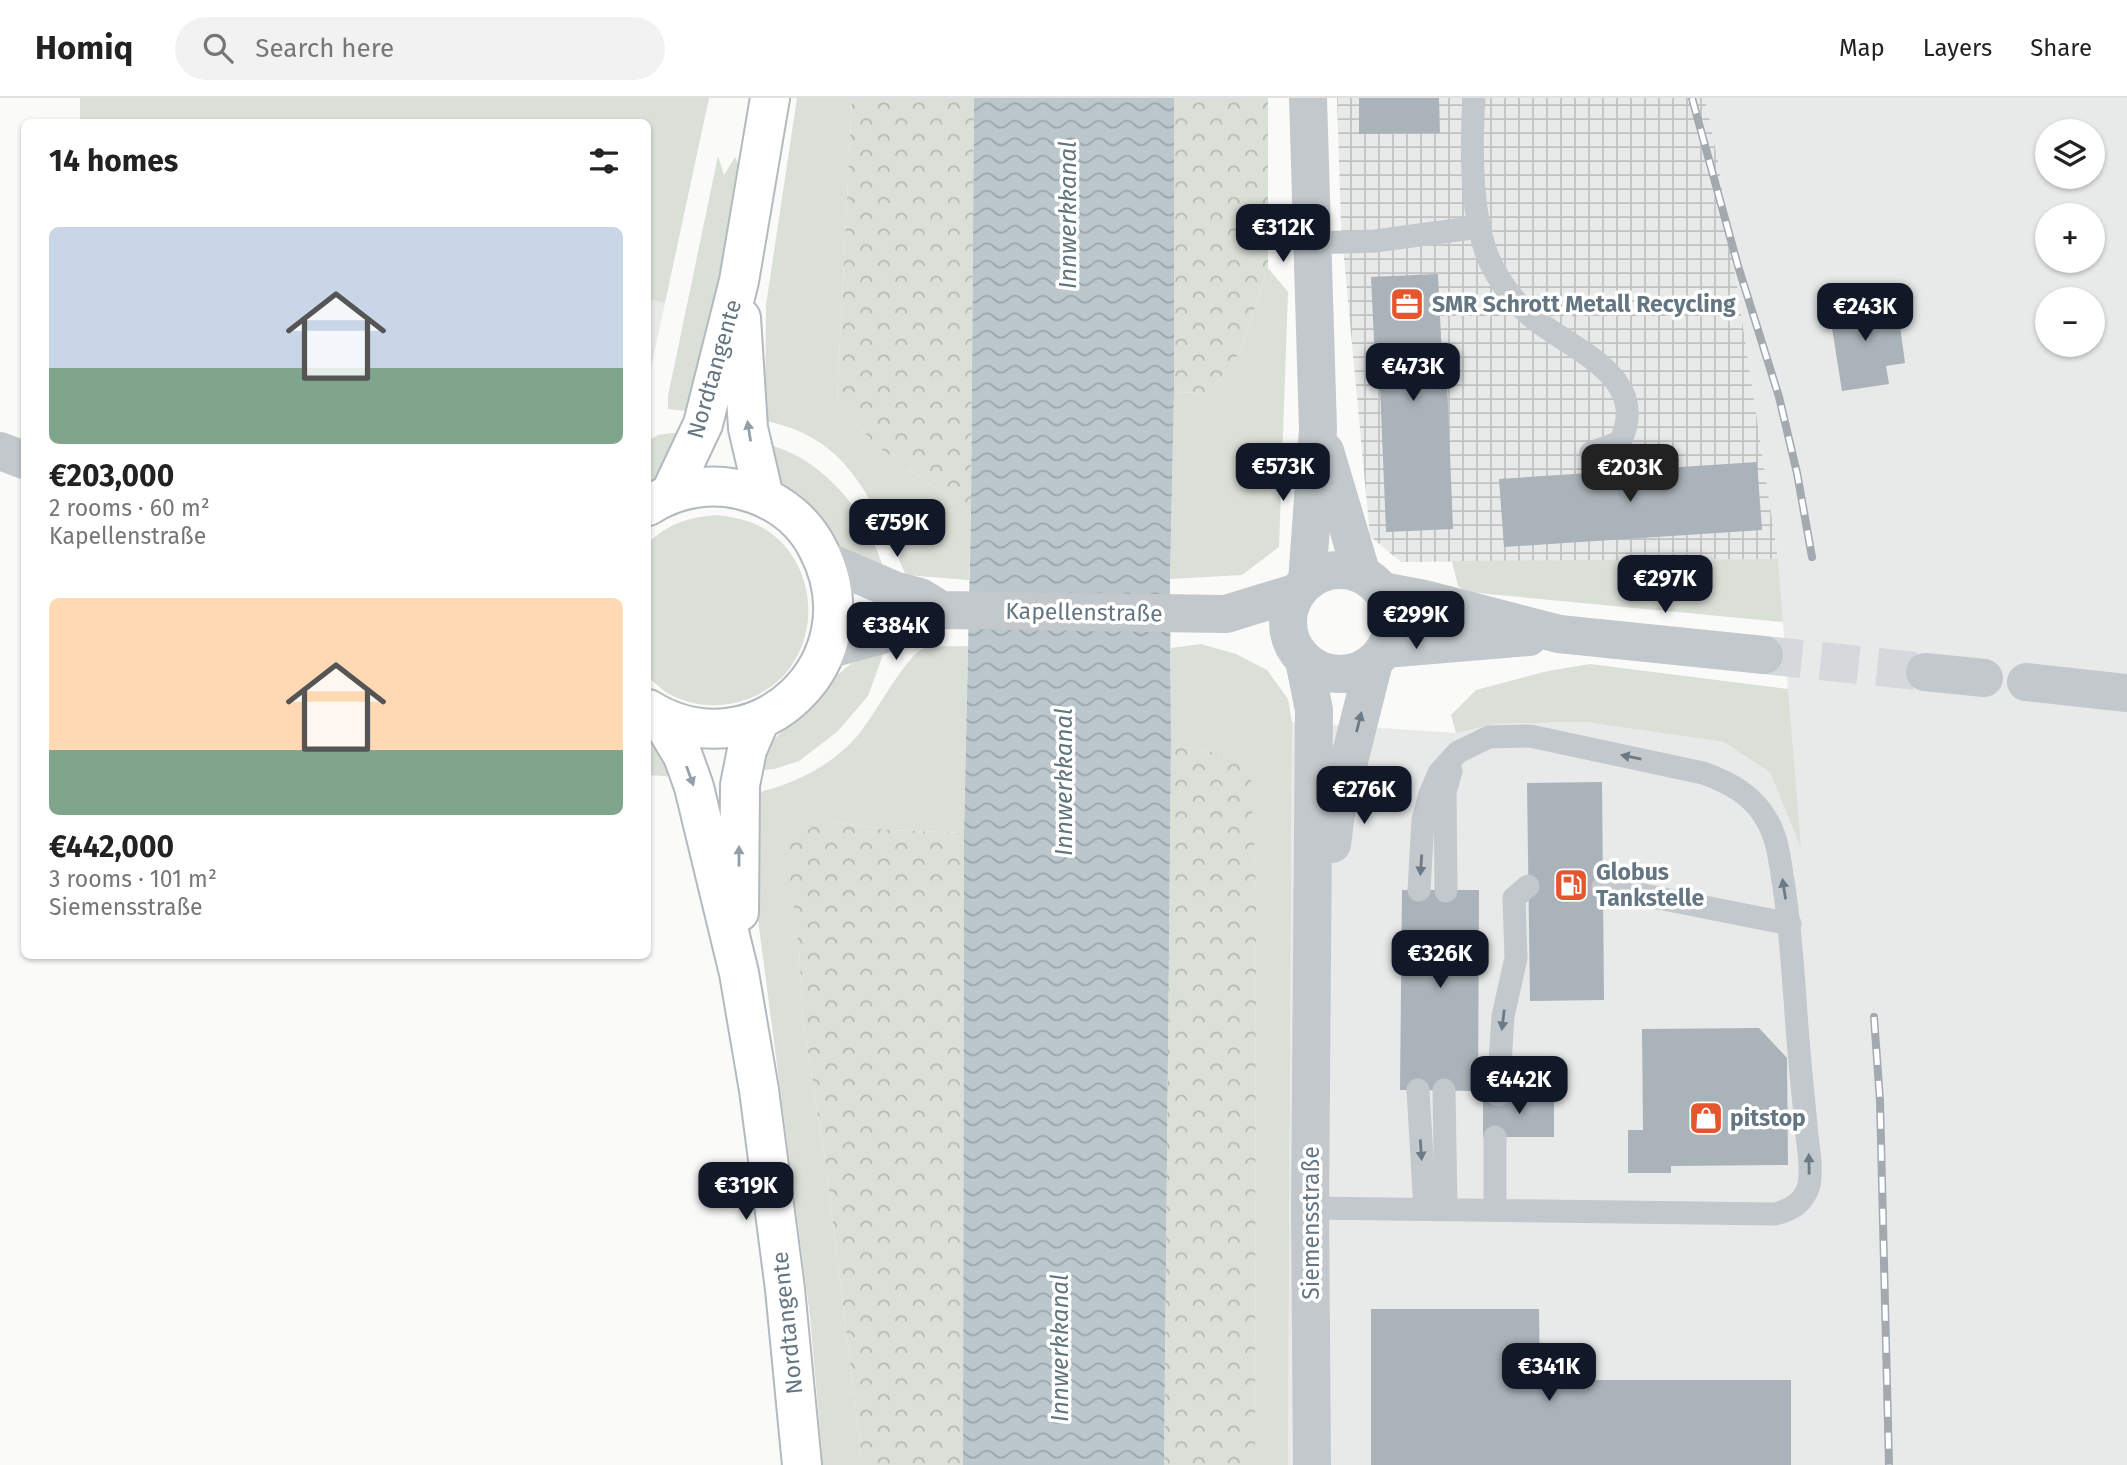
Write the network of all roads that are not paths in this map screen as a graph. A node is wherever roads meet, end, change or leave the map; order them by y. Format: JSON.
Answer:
{"nodes":[{"id":1,"x":770,"y":98,"type":"edge"},
{"id":2,"x":1308,"y":98,"type":"edge"},
{"id":3,"x":1474,"y":98,"type":"edge"},
{"id":4,"x":1479,"y":227,"type":"junction"},
{"id":5,"x":1312,"y":243,"type":"junction"},
{"id":6,"x":739,"y":281,"type":"junction"},
{"id":7,"x":1318,"y":429,"type":"junction"},
{"id":8,"x":0,"y":451,"type":"edge"},
{"id":9,"x":1591,"y":453,"type":"dead end"},
{"id":10,"x":21,"y":459,"type":"edge"},
{"id":11,"x":764,"y":497,"type":"junction"},
{"id":12,"x":659,"y":500,"type":"edge"},
{"id":13,"x":824,"y":560,"type":"junction"},
{"id":14,"x":1372,"y":583,"type":"junction"},
{"id":15,"x":1303,"y":587,"type":"junction"},
{"id":16,"x":941,"y":610,"type":"junction"},
{"id":17,"x":1226,"y":614,"type":"junction"},
{"id":18,"x":1559,"y":634,"type":"junction"},
{"id":19,"x":827,"y":650,"type":"junction"},
{"id":20,"x":1299,"y":652,"type":"junction"},
{"id":21,"x":1764,"y":655,"type":"tunnel mouth"},
{"id":22,"x":1379,"y":656,"type":"junction"},
{"id":23,"x":1925,"y":672,"type":"tunnel mouth"},
{"id":24,"x":1984,"y":678,"type":"dead end"},
{"id":25,"x":2026,"y":682,"type":"dead end"},
{"id":26,"x":2127,"y":693,"type":"edge"},
{"id":27,"x":653,"y":713,"type":"edge"},
{"id":28,"x":760,"y":720,"type":"junction"},
{"id":29,"x":1458,"y":752,"type":"junction"},
{"id":30,"x":1528,"y":886,"type":"dead end"},
{"id":31,"x":1603,"y":887,"type":"dead end"},
{"id":32,"x":1419,"y":890,"type":"dead end"},
{"id":33,"x":1446,"y":891,"type":"dead end"},
{"id":34,"x":1790,"y":924,"type":"junction"},
{"id":35,"x":739,"y":973,"type":"junction"},
{"id":36,"x":1313,"y":982,"type":"junction"},
{"id":37,"x":1418,"y":1090,"type":"dead end"},
{"id":38,"x":1444,"y":1090,"type":"dead end"},
{"id":39,"x":1497,"y":1096,"type":"dead end"},
{"id":40,"x":1495,"y":1137,"type":"dead end"},
{"id":41,"x":1310,"y":1208,"type":"junction"},
{"id":42,"x":1436,"y":1209,"type":"junction"},
{"id":43,"x":1495,"y":1210,"type":"junction"},
{"id":44,"x":802,"y":1465,"type":"edge"},
{"id":45,"x":1312,"y":1465,"type":"edge"}],
"edges":[{"from":1,"to":6,"type":"main road","name":"Nordtangente"},
{"from":2,"to":5,"type":"street"},
{"from":3,"to":4,"type":"lane"},
{"from":4,"to":5,"type":"lane"},
{"from":4,"to":9,"type":"lane"},
{"from":5,"to":7,"type":"street"},
{"from":11,"to":6,"type":"main road","name":"Nordtangente","one_way":true},
{"from":6,"to":12,"type":"main road","name":"Nordtangente"},
{"from":7,"to":14,"type":"street"},
{"from":7,"to":15,"type":"street"},
{"from":8,"to":10,"type":"street"},
{"from":11,"to":12,"type":"main road","name":"Nordtangente"},
{"from":11,"to":13,"type":"main road","name":"Nordtangente"},
{"from":13,"to":16,"type":"street","name":"Kapellenstraße"},
{"from":13,"to":19,"type":"main road","name":"Nordtangente"},
{"from":14,"to":15,"type":"street"},
{"from":14,"to":18,"type":"street"},
{"from":14,"to":22,"type":"street"},
{"from":15,"to":17,"type":"street","name":"Kapellenstraße"},
{"from":15,"to":20,"type":"street"},
{"from":16,"to":17,"type":"street","name":"Kapellenstraße"},
{"from":16,"to":19,"type":"street","name":"Kapellenstraße"},
{"from":17,"to":20,"type":"street","name":"Kapellenstraße"},
{"from":18,"to":21,"type":"street"},
{"from":18,"to":22,"type":"street"},
{"from":19,"to":28,"type":"main road","name":"Nordtangente"},
{"from":20,"to":22,"type":"street"},
{"from":20,"to":36,"type":"street","name":"Siemensstraße"},
{"from":36,"to":22,"type":"street","name":"Siemensstraße","one_way":true},
{"from":23,"to":24,"type":"street"},
{"from":25,"to":26,"type":"street"},
{"from":27,"to":28,"type":"main road","name":"Nordtangente"},
{"from":27,"to":35,"type":"main road","name":"Nordtangente","one_way":true},
{"from":35,"to":28,"type":"main road","name":"Nordtangente","one_way":true},
{"from":29,"to":32,"type":"lane","one_way":true},
{"from":29,"to":33,"type":"lane"},
{"from":34,"to":29,"type":"lane","one_way":true},
{"from":30,"to":39,"type":"lane","one_way":true},
{"from":31,"to":34,"type":"lane"},
{"from":43,"to":34,"type":"lane","one_way":true},
{"from":35,"to":44,"type":"main road","name":"Nordtangente"},
{"from":36,"to":41,"type":"street","name":"Siemensstraße"},
{"from":37,"to":42,"type":"lane","one_way":true},
{"from":38,"to":42,"type":"lane"},
{"from":40,"to":43,"type":"lane"},
{"from":41,"to":42,"type":"lane"},
{"from":41,"to":45,"type":"street","name":"Siemensstraße"},
{"from":42,"to":43,"type":"lane"}]}
